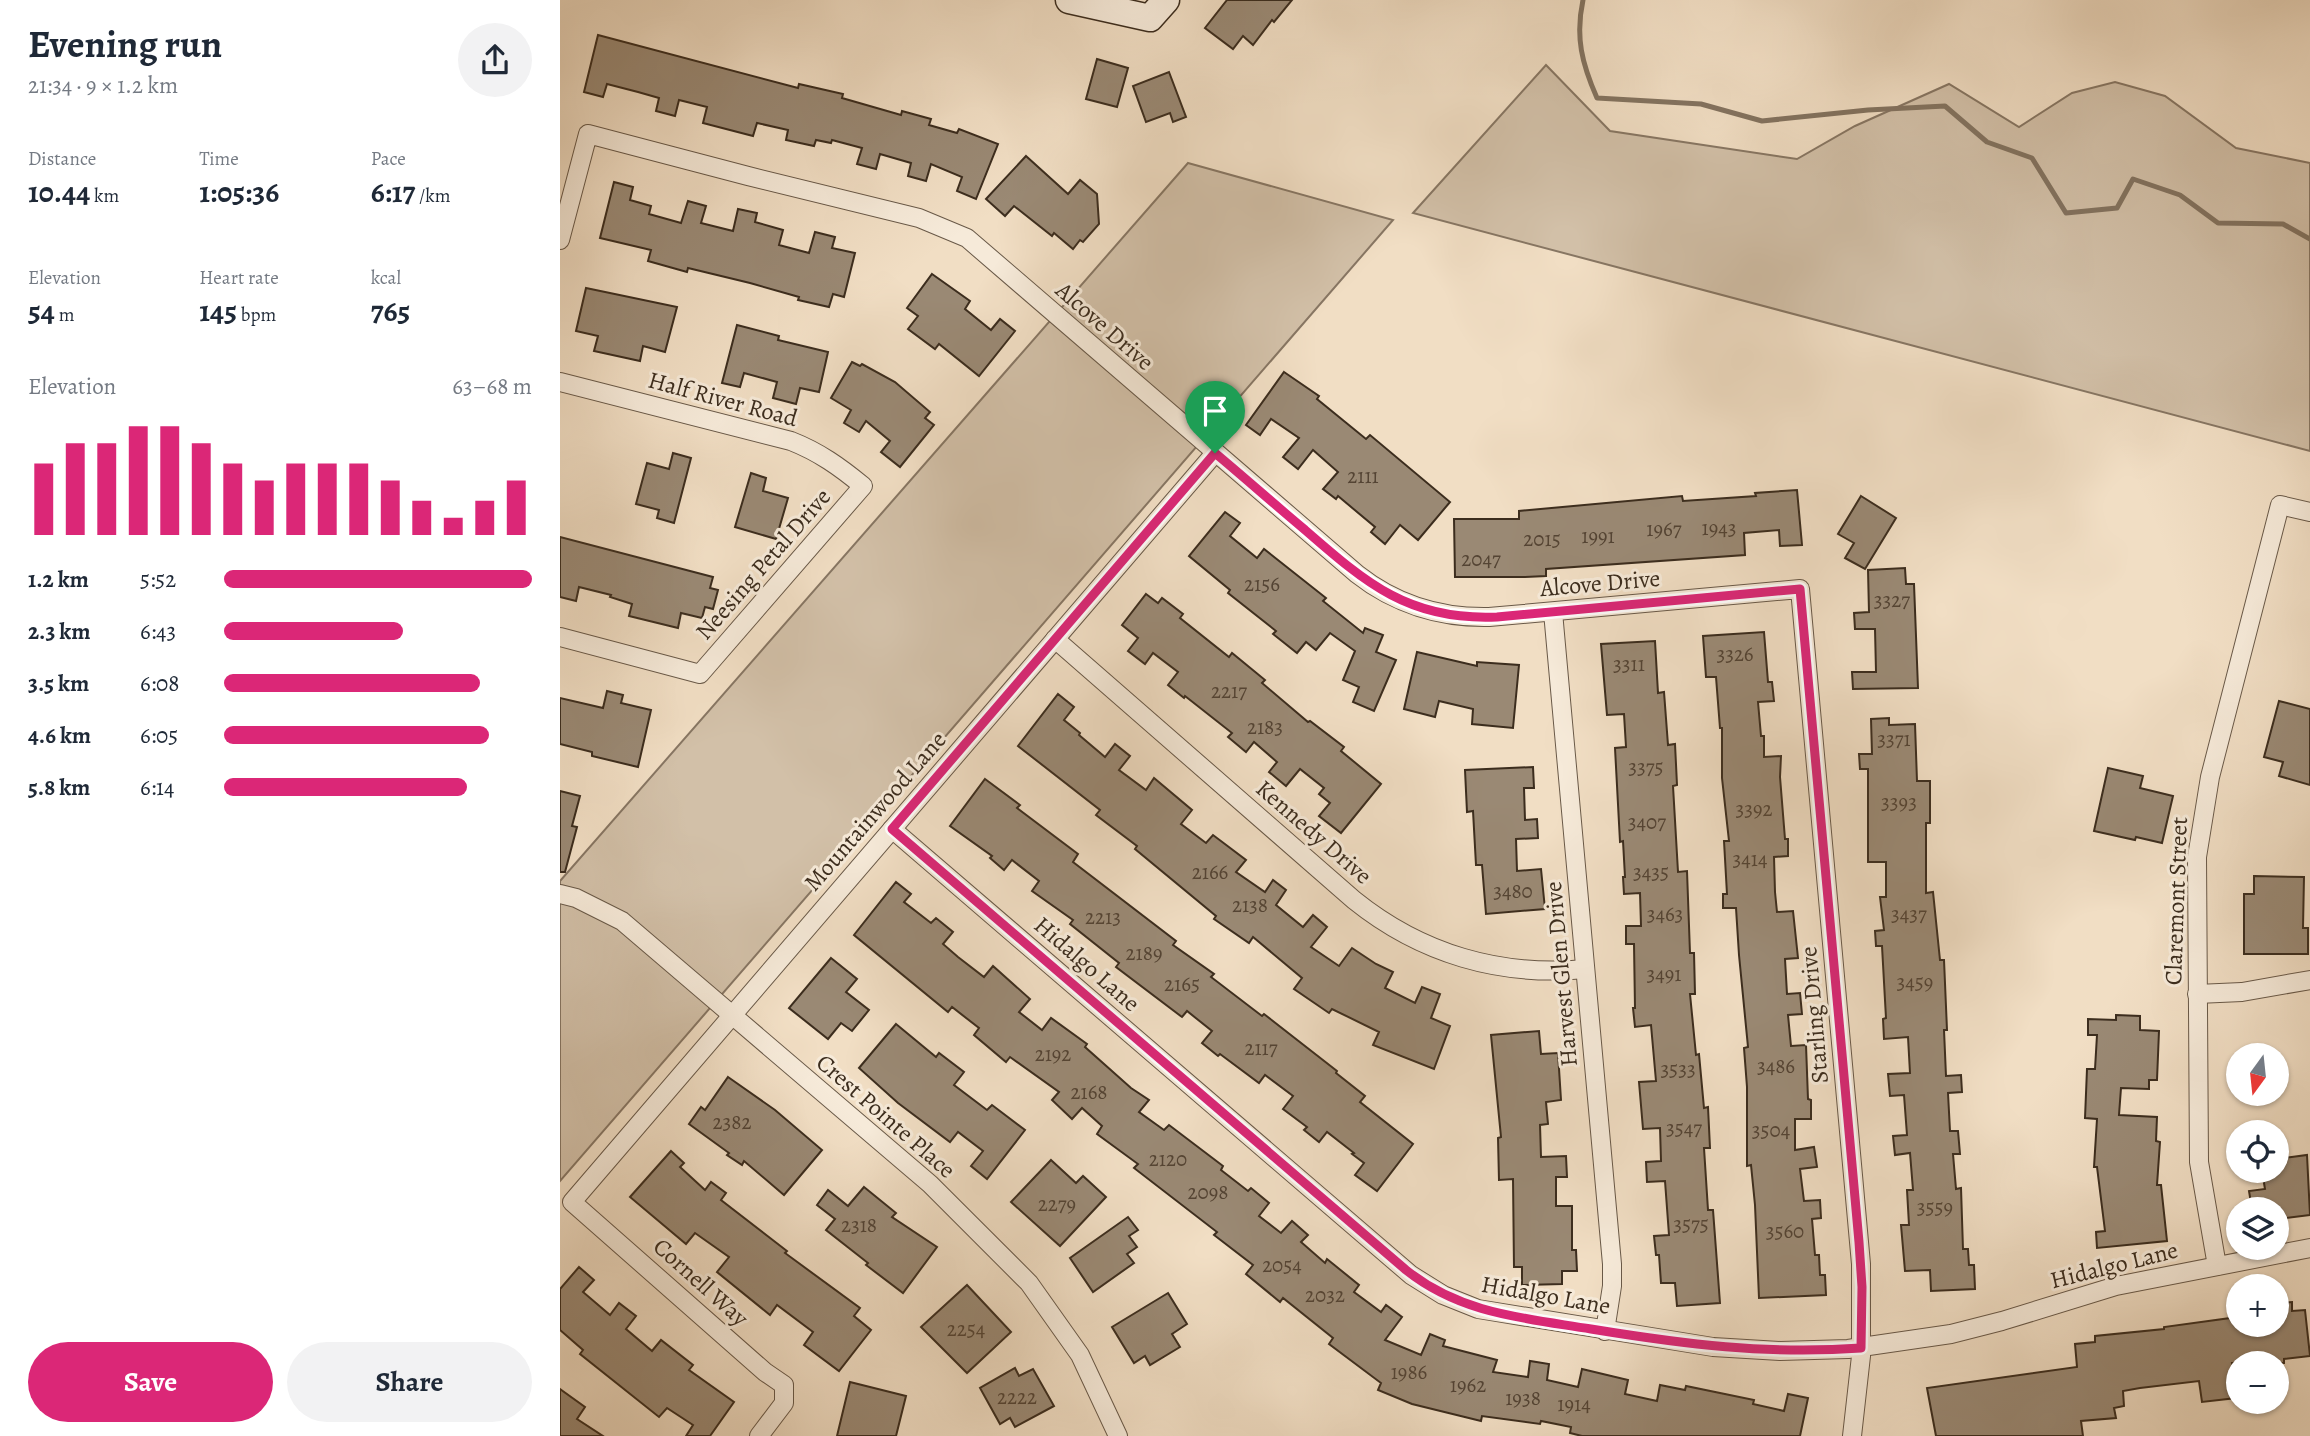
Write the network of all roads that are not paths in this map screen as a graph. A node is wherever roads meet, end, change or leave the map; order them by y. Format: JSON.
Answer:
{"nodes":[{"id":1,"x":1069,"y":0,"type":"edge"},
{"id":2,"x":1166,"y":0,"type":"edge"},
{"id":3,"x":560,"y":240,"type":"edge"},
{"id":4,"x":560,"y":382,"type":"edge"},
{"id":5,"x":1215,"y":453,"type":"junction"},
{"id":6,"x":863,"y":486,"type":"joint"},
{"id":7,"x":2310,"y":512,"type":"edge"},
{"id":8,"x":1800,"y":589,"type":"joint"},
{"id":9,"x":1553,"y":612,"type":"junction"},
{"id":10,"x":560,"y":637,"type":"edge"},
{"id":11,"x":1055,"y":639,"type":"junction"},
{"id":12,"x":892,"y":829,"type":"junction"},
{"id":13,"x":560,"y":894,"type":"edge"},
{"id":14,"x":1585,"y":969,"type":"junction"},
{"id":15,"x":2310,"y":980,"type":"edge"},
{"id":16,"x":2197,"y":994,"type":"junction"},
{"id":17,"x":732,"y":1016,"type":"junction"},
{"id":18,"x":572,"y":1202,"type":"joint"},
{"id":19,"x":2310,"y":1248,"type":"edge"},
{"id":20,"x":2217,"y":1266,"type":"junction"},
{"id":21,"x":1605,"y":1331,"type":"junction"},
{"id":22,"x":1861,"y":1348,"type":"junction"},
{"id":23,"x":759,"y":1436,"type":"edge"},
{"id":24,"x":1118,"y":1436,"type":"edge"},
{"id":25,"x":1853,"y":1436,"type":"edge"}],
"edges":[{"from":1,"to":2,"type":"street"},
{"from":3,"to":5,"type":"street","name":"Alcove Drive"},
{"from":4,"to":6,"type":"street","name":"Half River Road"},
{"from":5,"to":9,"type":"street","name":"Alcove Drive"},
{"from":5,"to":11,"type":"street","name":"Mountainwood Lane"},
{"from":6,"to":10,"type":"street","name":"Neesing Petal Drive"},
{"from":7,"to":16,"type":"street","name":"Claremont Street"},
{"from":8,"to":9,"type":"street","name":"Alcove Drive"},
{"from":8,"to":22,"type":"street","name":"Starling Drive"},
{"from":9,"to":14,"type":"street","name":"Harvest Glen Drive"},
{"from":11,"to":12,"type":"street","name":"Mountainwood Lane"},
{"from":11,"to":14,"type":"street","name":"Kennedy Drive"},
{"from":12,"to":17,"type":"street","name":"Mountainwood Lane"},
{"from":12,"to":21,"type":"street","name":"Hidalgo Lane"},
{"from":13,"to":17,"type":"street","name":"Crest Pointe Place"},
{"from":14,"to":21,"type":"street","name":"Harvest Glen Drive"},
{"from":15,"to":16,"type":"street"},
{"from":16,"to":20,"type":"street","name":"Claremont Street"},
{"from":17,"to":18,"type":"street","name":"Mountainwood Lane"},
{"from":17,"to":24,"type":"street","name":"Crest Pointe Place"},
{"from":18,"to":23,"type":"street","name":"Cornell Way"},
{"from":19,"to":20,"type":"street","name":"Hidalgo Lane"},
{"from":20,"to":22,"type":"street","name":"Hidalgo Lane"},
{"from":21,"to":22,"type":"street","name":"Hidalgo Lane"},
{"from":22,"to":25,"type":"street","name":"Starling Drive"}]}
